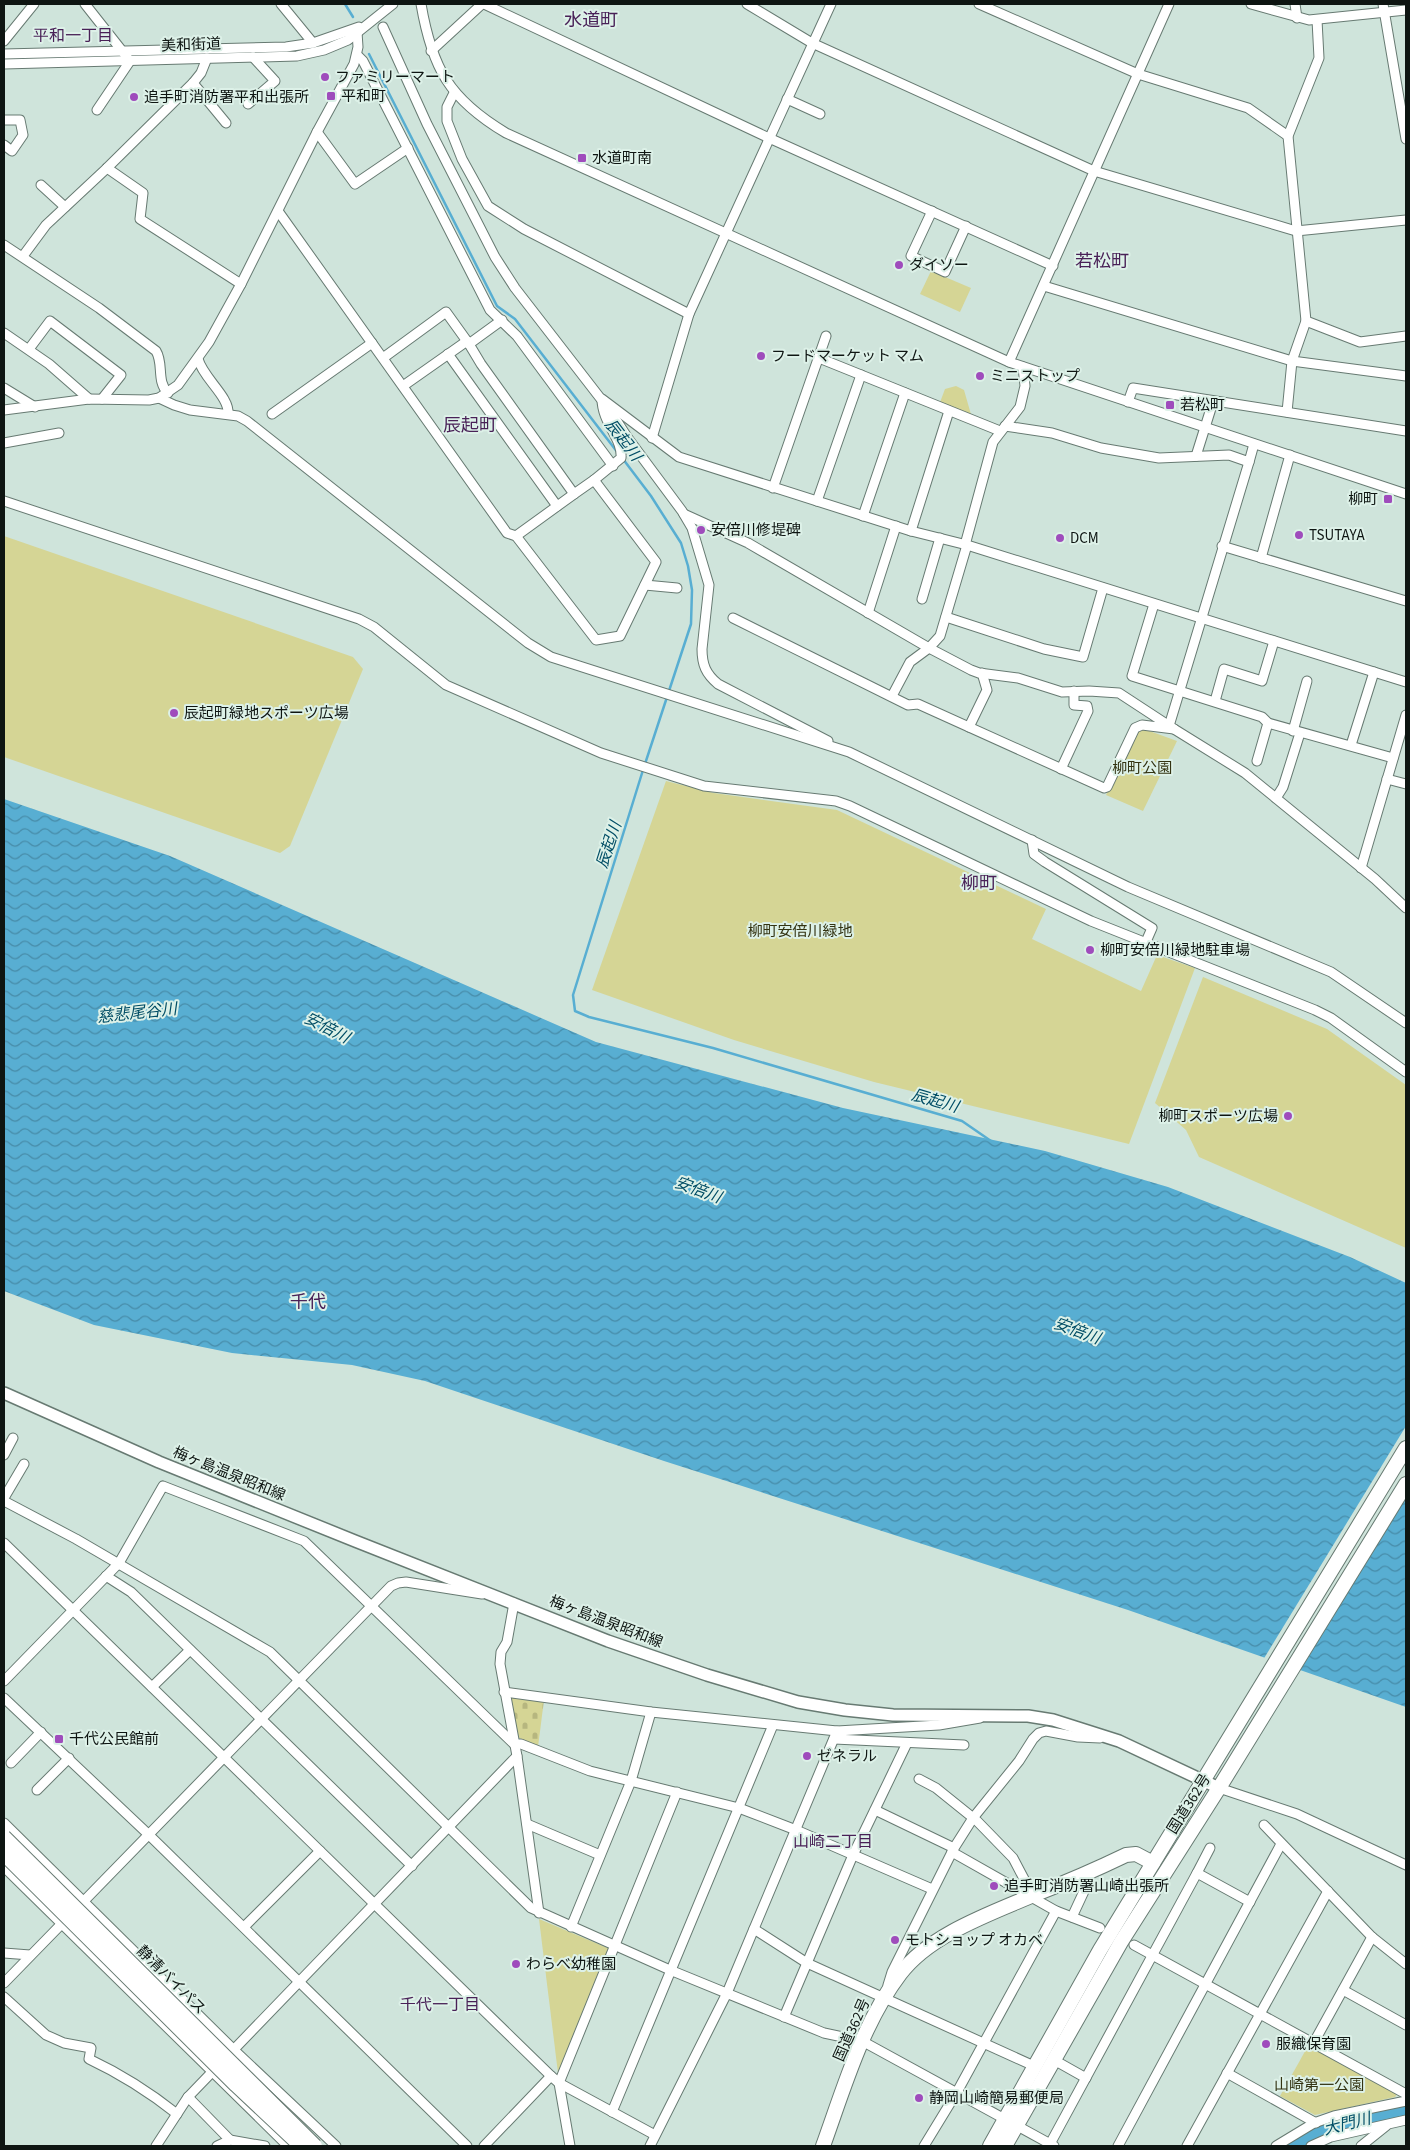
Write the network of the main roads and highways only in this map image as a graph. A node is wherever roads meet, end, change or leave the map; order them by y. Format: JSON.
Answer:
{"nodes":[{"id":1,"x":4,"y":1393,"type":"edge"},
{"id":2,"x":1406,"y":1448,"type":"edge"},
{"id":3,"x":1406,"y":1484,"type":"edge"},
{"id":4,"x":1204,"y":1777,"type":"junction"},
{"id":5,"x":1221,"y":1784,"type":"junction"},
{"id":6,"x":4,"y":1837,"type":"edge"},
{"id":7,"x":4,"y":1854,"type":"edge"},
{"id":8,"x":1153,"y":1863,"type":"junction"},
{"id":9,"x":1011,"y":2123,"type":"junction"},
{"id":10,"x":301,"y":2146,"type":"edge"},
{"id":11,"x":315,"y":2146,"type":"edge"},
{"id":12,"x":823,"y":2146,"type":"edge"},
{"id":13,"x":990,"y":2146,"type":"edge"},
{"id":14,"x":1005,"y":2146,"type":"edge"}],
"edges":[{"from":1,"to":4,"type":"main road","name":"梅ヶ島温泉昭和線"},
{"from":2,"to":4,"type":"highway","name":"国道362号"},
{"from":3,"to":5,"type":"highway","name":"国道362号"},
{"from":4,"to":5,"type":"main road","name":"梅ヶ島温泉昭和線"},
{"from":4,"to":8,"type":"highway","name":"国道362号"},
{"from":5,"to":9,"type":"highway","name":"国道362号"},
{"from":6,"to":11,"type":"highway","name":"静清バイパス","bridge":true},
{"from":7,"to":10,"type":"highway","name":"静清バイパス","bridge":true},
{"from":8,"to":9,"type":"highway","name":"国道362号"},
{"from":8,"to":12,"type":"highway","name":"国道362号"},
{"from":9,"to":13,"type":"highway","name":"国道362号"},
{"from":9,"to":14,"type":"highway","name":"国道362号"}]}
